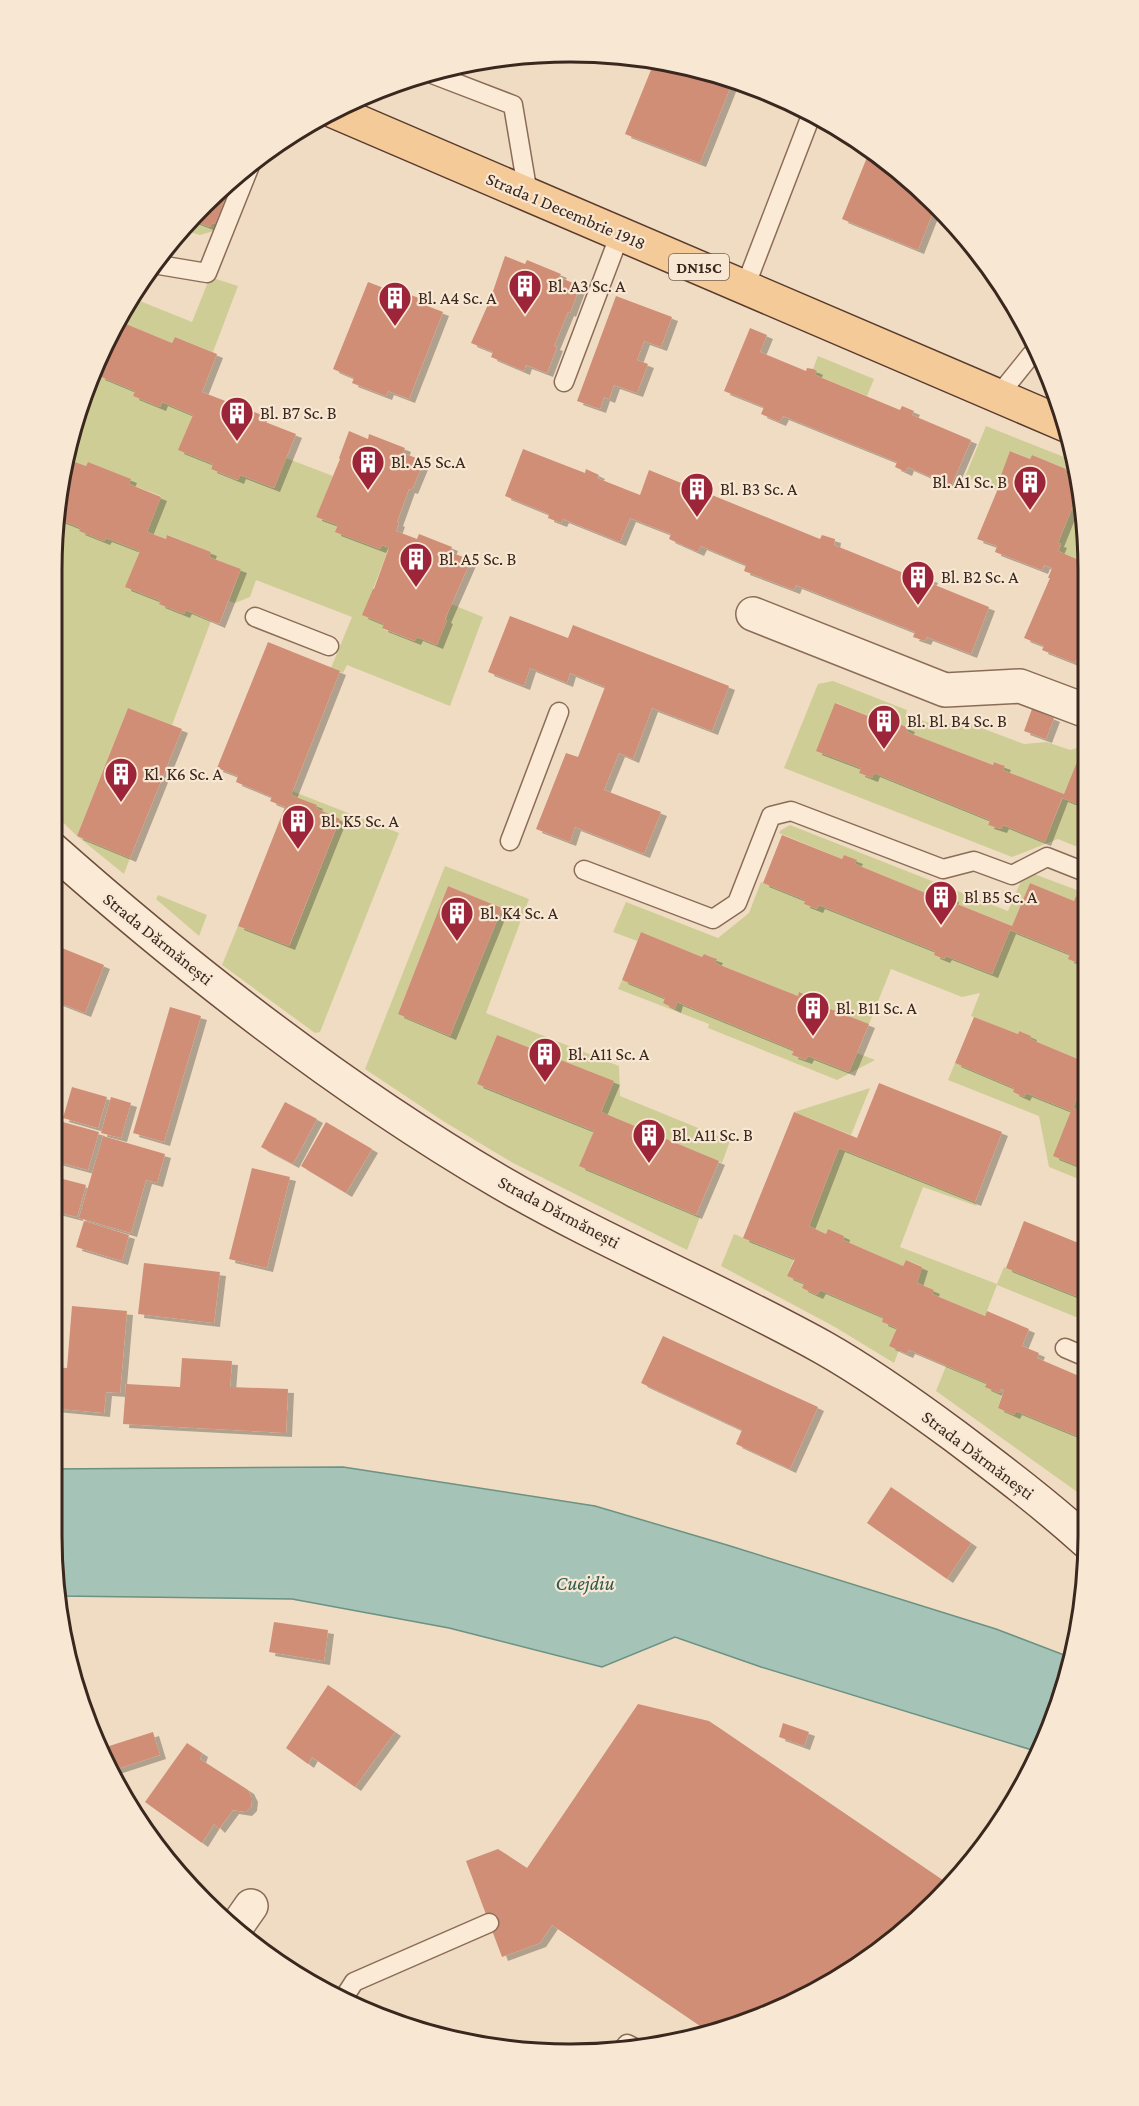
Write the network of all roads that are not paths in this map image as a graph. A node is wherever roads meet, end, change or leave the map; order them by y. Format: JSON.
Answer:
{"nodes":[{"id":1,"x":442,"y":78,"type":"edge"},
{"id":2,"x":343,"y":115,"type":"edge"},
{"id":3,"x":809,"y":122,"type":"edge"},
{"id":4,"x":246,"y":179,"type":"edge"},
{"id":5,"x":528,"y":194,"type":"junction"},
{"id":6,"x":620,"y":234,"type":"junction"},
{"id":7,"x":162,"y":266,"type":"edge"},
{"id":8,"x":745,"y":287,"type":"junction"},
{"id":9,"x":1030,"y":356,"type":"edge"},
{"id":10,"x":564,"y":382,"type":"dead end"},
{"id":11,"x":998,"y":396,"type":"junction"},
{"id":12,"x":1055,"y":420,"type":"edge"},
{"id":13,"x":753,"y":614,"type":"dead end"},
{"id":14,"x":255,"y":617,"type":"dead end"},
{"id":15,"x":329,"y":646,"type":"dead end"},
{"id":16,"x":1078,"y":708,"type":"edge"},
{"id":17,"x":559,"y":712,"type":"dead end"},
{"id":18,"x":510,"y":841,"type":"dead end"},
{"id":19,"x":62,"y":858,"type":"edge"},
{"id":20,"x":1078,"y":869,"type":"edge"},
{"id":21,"x":584,"y":870,"type":"dead end"},
{"id":22,"x":1065,"y":1348,"type":"dead end"},
{"id":23,"x":1078,"y":1354,"type":"edge"},
{"id":24,"x":1078,"y":1534,"type":"edge"},
{"id":25,"x":489,"y":1923,"type":"dead end"},
{"id":26,"x":347,"y":1993,"type":"edge"}],
"edges":[{"from":1,"to":5,"type":"lane"},
{"from":2,"to":5,"type":"main road","name":"Strada 1 Decembrie 1918","number":"DN15C"},
{"from":3,"to":8,"type":"lane"},
{"from":4,"to":7,"type":"lane"},
{"from":5,"to":6,"type":"main road","name":"Strada 1 Decembrie 1918","number":"DN15C"},
{"from":6,"to":8,"type":"main road","name":"Strada 1 Decembrie 1918","number":"DN15C"},
{"from":6,"to":10,"type":"lane"},
{"from":8,"to":11,"type":"main road","name":"Strada 1 Decembrie 1918","number":"DN15C"},
{"from":9,"to":11,"type":"lane"},
{"from":11,"to":12,"type":"main road","name":"Strada 1 Decembrie 1918","number":"DN15C"},
{"from":13,"to":16,"type":"street"},
{"from":14,"to":15,"type":"lane"},
{"from":17,"to":18,"type":"lane"},
{"from":19,"to":24,"type":"street","name":"Strada Dărmănești"},
{"from":20,"to":21,"type":"lane"},
{"from":22,"to":23,"type":"lane"},
{"from":25,"to":26,"type":"lane"}]}
